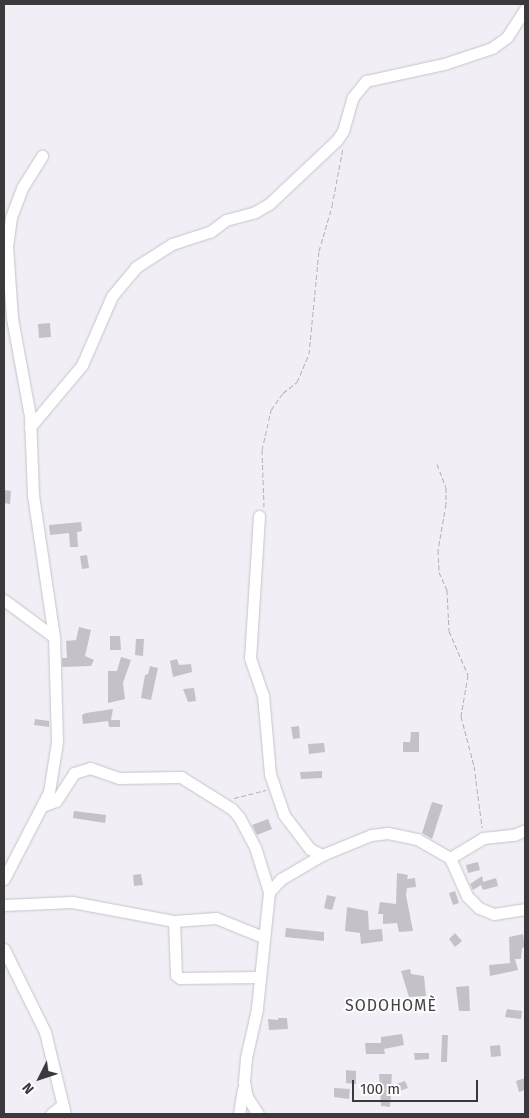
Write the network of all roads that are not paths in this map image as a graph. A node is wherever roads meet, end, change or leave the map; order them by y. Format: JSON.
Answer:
{"nodes":[{"id":1,"x":525,"y":9,"type":"edge"},
{"id":2,"x":42,"y":156,"type":"dead end"},
{"id":3,"x":30,"y":427,"type":"junction"},
{"id":4,"x":259,"y":516,"type":"road end"},
{"id":5,"x":4,"y":600,"type":"edge"},
{"id":6,"x":54,"y":637,"type":"junction"},
{"id":7,"x":42,"y":806,"type":"junction"},
{"id":8,"x":525,"y":830,"type":"edge"},
{"id":9,"x":322,"y":855,"type":"junction"},
{"id":10,"x":450,"y":858,"type":"junction"},
{"id":11,"x":4,"y":879,"type":"edge"},
{"id":12,"x":269,"y":892,"type":"junction"},
{"id":13,"x":4,"y":905,"type":"edge"},
{"id":14,"x":525,"y":909,"type":"edge"},
{"id":15,"x":174,"y":921,"type":"junction"},
{"id":16,"x":263,"y":937,"type":"junction"},
{"id":17,"x":4,"y":950,"type":"edge"},
{"id":18,"x":259,"y":977,"type":"junction"},
{"id":19,"x":244,"y":1082,"type":"junction"},
{"id":20,"x":64,"y":1110,"type":"edge"},
{"id":21,"x":51,"y":1114,"type":"edge"},
{"id":22,"x":239,"y":1114,"type":"edge"},
{"id":23,"x":258,"y":1114,"type":"edge"}],
"edges":[{"from":1,"to":3,"type":"street"},
{"from":2,"to":3,"type":"street"},
{"from":3,"to":6,"type":"street"},
{"from":4,"to":9,"type":"street"},
{"from":5,"to":6,"type":"street"},
{"from":6,"to":7,"type":"street"},
{"from":7,"to":11,"type":"street"},
{"from":7,"to":12,"type":"street"},
{"from":8,"to":10,"type":"street"},
{"from":9,"to":10,"type":"street"},
{"from":9,"to":12,"type":"street"},
{"from":10,"to":14,"type":"street"},
{"from":12,"to":16,"type":"street"},
{"from":13,"to":15,"type":"street"},
{"from":15,"to":16,"type":"street"},
{"from":15,"to":18,"type":"street"},
{"from":16,"to":18,"type":"street"},
{"from":17,"to":20,"type":"street"},
{"from":18,"to":19,"type":"street"},
{"from":19,"to":22,"type":"street"},
{"from":19,"to":23,"type":"street"},
{"from":20,"to":21,"type":"street"}]}
